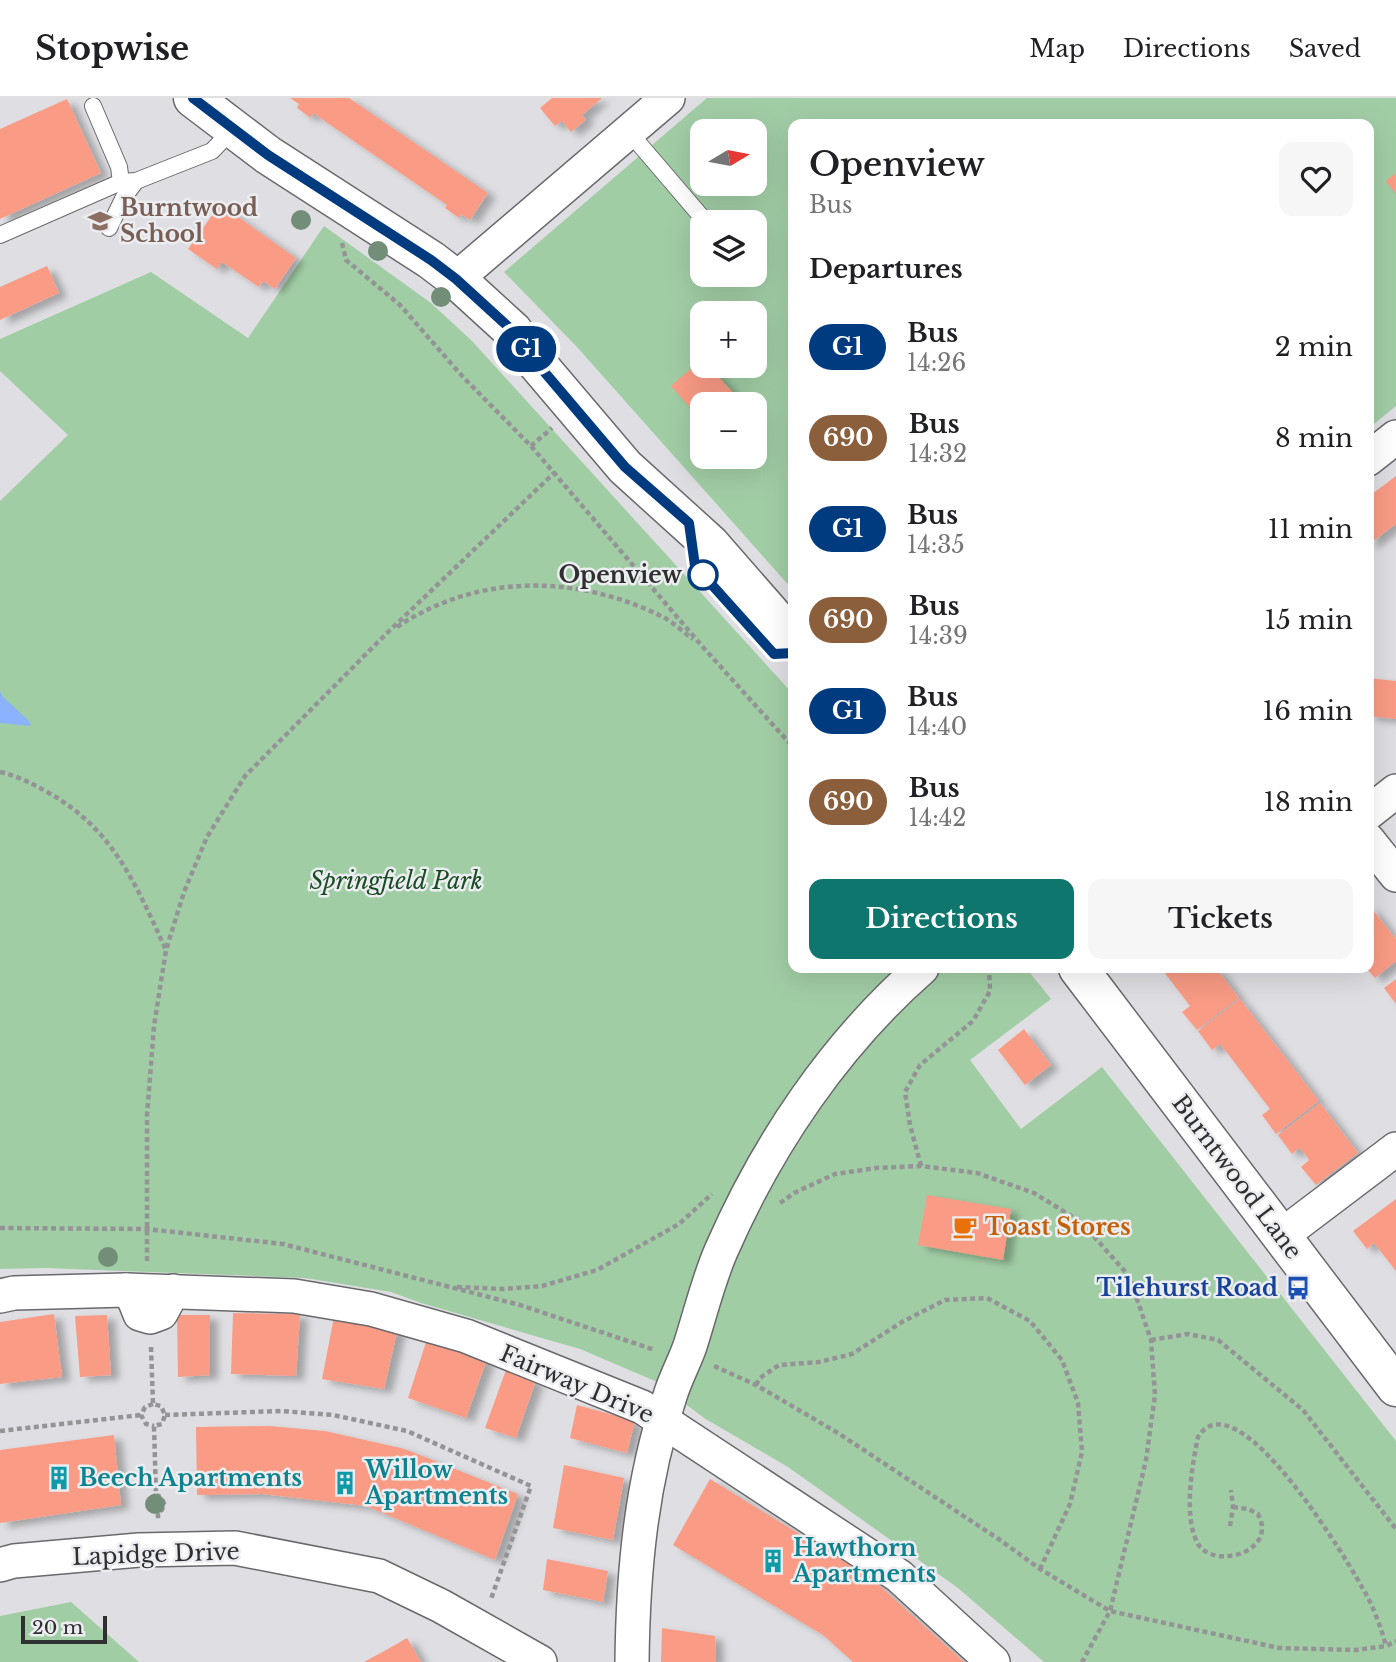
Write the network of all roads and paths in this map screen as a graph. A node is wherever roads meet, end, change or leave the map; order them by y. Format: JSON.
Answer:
{"nodes":[{"id":1,"x":668,"y":98,"type":"edge"},
{"id":2,"x":93,"y":106,"type":"dead end"},
{"id":3,"x":218,"y":110,"type":"edge"},
{"id":4,"x":629,"y":132,"type":"junction"},
{"id":5,"x":128,"y":181,"type":"junction"},
{"id":6,"x":696,"y":210,"type":"edge"},
{"id":7,"x":109,"y":228,"type":"dead end"},
{"id":8,"x":0,"y":235,"type":"edge"},
{"id":9,"x":341,"y":239,"type":"dead end"},
{"id":10,"x":456,"y":279,"type":"junction"},
{"id":11,"x":553,"y":393,"type":"junction"},
{"id":12,"x":1396,"y":438,"type":"edge"},
{"id":13,"x":531,"y":446,"type":"junction"},
{"id":14,"x":1374,"y":455,"type":"edge"},
{"id":15,"x":555,"y":472,"type":"junction"},
{"id":16,"x":642,"y":483,"type":"junction"},
{"id":17,"x":689,"y":523,"type":"junction"},
{"id":18,"x":788,"y":633,"type":"edge"},
{"id":19,"x":386,"y":634,"type":"junction"},
{"id":20,"x":702,"y":646,"type":"junction"},
{"id":21,"x":788,"y":653,"type":"edge"},
{"id":22,"x":788,"y":741,"type":"edge"},
{"id":23,"x":0,"y":772,"type":"edge"},
{"id":24,"x":1396,"y":791,"type":"edge"},
{"id":25,"x":1374,"y":808,"type":"edge"},
{"id":26,"x":1374,"y":848,"type":"edge"},
{"id":27,"x":1396,"y":875,"type":"edge"},
{"id":28,"x":166,"y":950,"type":"junction"},
{"id":29,"x":916,"y":973,"type":"edge"},
{"id":30,"x":989,"y":973,"type":"edge"},
{"id":31,"x":1082,"y":973,"type":"edge"},
{"id":32,"x":1396,"y":1149,"type":"edge"},
{"id":33,"x":921,"y":1166,"type":"junction"},
{"id":34,"x":717,"y":1189,"type":"dead end"},
{"id":35,"x":775,"y":1207,"type":"dead end"},
{"id":36,"x":1281,"y":1236,"type":"junction"},
{"id":37,"x":446,"y":1286,"type":"dead end"},
{"id":38,"x":0,"y":1296,"type":"edge"},
{"id":39,"x":149,"y":1297,"type":"junction"},
{"id":40,"x":1152,"y":1340,"type":"junction"},
{"id":41,"x":716,"y":1353,"type":"dead end"},
{"id":42,"x":756,"y":1385,"type":"junction"},
{"id":43,"x":1396,"y":1387,"type":"edge"},
{"id":44,"x":153,"y":1404,"type":"junction"},
{"id":45,"x":141,"y":1415,"type":"junction"},
{"id":46,"x":165,"y":1415,"type":"junction"},
{"id":47,"x":663,"y":1421,"type":"junction"},
{"id":48,"x":154,"y":1426,"type":"junction"},
{"id":49,"x":0,"y":1431,"type":"edge"},
{"id":50,"x":1231,"y":1490,"type":"dead end"},
{"id":51,"x":156,"y":1495,"type":"junction"},
{"id":52,"x":1233,"y":1507,"type":"junction"},
{"id":53,"x":158,"y":1512,"type":"junction"},
{"id":54,"x":1230,"y":1527,"type":"dead end"},
{"id":55,"x":1396,"y":1529,"type":"edge"},
{"id":56,"x":158,"y":1550,"type":"junction"},
{"id":57,"x":0,"y":1565,"type":"edge"},
{"id":58,"x":1040,"y":1569,"type":"junction"},
{"id":59,"x":1110,"y":1611,"type":"junction"},
{"id":60,"x":480,"y":1628,"type":"junction"},
{"id":61,"x":1396,"y":1641,"type":"edge"},
{"id":62,"x":1386,"y":1646,"type":"junction"},
{"id":63,"x":540,"y":1662,"type":"edge"},
{"id":64,"x":632,"y":1662,"type":"edge"},
{"id":65,"x":993,"y":1662,"type":"edge"},
{"id":66,"x":1082,"y":1662,"type":"edge"}],
"edges":[{"from":1,"to":4,"type":"street"},
{"from":2,"to":5,"type":"lane"},
{"from":3,"to":5,"type":"lane"},
{"from":3,"to":10,"type":"main road"},
{"from":4,"to":6,"type":"lane"},
{"from":4,"to":10,"type":"street"},
{"from":5,"to":7,"type":"lane"},
{"from":5,"to":8,"type":"lane"},
{"from":9,"to":13,"type":"path"},
{"from":10,"to":11,"type":"main road"},
{"from":11,"to":13,"type":"path"},
{"from":11,"to":16,"type":"main road"},
{"from":11,"to":16,"type":"main road"},
{"from":12,"to":14,"type":"street"},
{"from":13,"to":15,"type":"path"},
{"from":15,"to":19,"type":"path"},
{"from":15,"to":20,"type":"path"},
{"from":16,"to":17,"type":"main road"},
{"from":17,"to":18,"type":"main road"},
{"from":17,"to":21,"type":"main road"},
{"from":19,"to":20,"type":"path"},
{"from":19,"to":28,"type":"path"},
{"from":20,"to":22,"type":"path"},
{"from":23,"to":28,"type":"path"},
{"from":24,"to":25,"type":"street"},
{"from":26,"to":27,"type":"street"},
{"from":28,"to":39,"type":"path"},
{"from":29,"to":47,"type":"street"},
{"from":30,"to":33,"type":"path"},
{"from":31,"to":36,"type":"main road","name":"Burntwood Lane"},
{"from":32,"to":36,"type":"street"},
{"from":33,"to":35,"type":"path"},
{"from":33,"to":40,"type":"path"},
{"from":34,"to":37,"type":"path"},
{"from":36,"to":43,"type":"main road","name":"Burntwood Lane"},
{"from":38,"to":39,"type":"street","name":"Fairway Drive"},
{"from":39,"to":44,"type":"path"},
{"from":39,"to":47,"type":"street","name":"Fairway Drive"},
{"from":40,"to":55,"type":"path"},
{"from":40,"to":59,"type":"path"},
{"from":41,"to":42,"type":"path"},
{"from":42,"to":58,"type":"path"},
{"from":42,"to":58,"type":"path"},
{"from":44,"to":45,"type":"path"},
{"from":44,"to":46,"type":"path"},
{"from":45,"to":48,"type":"path"},
{"from":45,"to":49,"type":"path"},
{"from":46,"to":48,"type":"path"},
{"from":46,"to":60,"type":"path"},
{"from":47,"to":64,"type":"street"},
{"from":47,"to":65,"type":"street","name":"Fairway Drive"},
{"from":48,"to":51,"type":"path"},
{"from":50,"to":52,"type":"path"},
{"from":51,"to":53,"type":"path"},
{"from":51,"to":53,"type":"path"},
{"from":52,"to":54,"type":"path"},
{"from":52,"to":62,"type":"path"},
{"from":53,"to":56,"type":"path"},
{"from":56,"to":57,"type":"street","name":"Lapidge Drive"},
{"from":56,"to":60,"type":"street","name":"Lapidge Drive"},
{"from":58,"to":59,"type":"path"},
{"from":59,"to":62,"type":"path"},
{"from":59,"to":66,"type":"path"},
{"from":60,"to":63,"type":"street","name":"Lapidge Drive"},
{"from":61,"to":62,"type":"path"}]}
